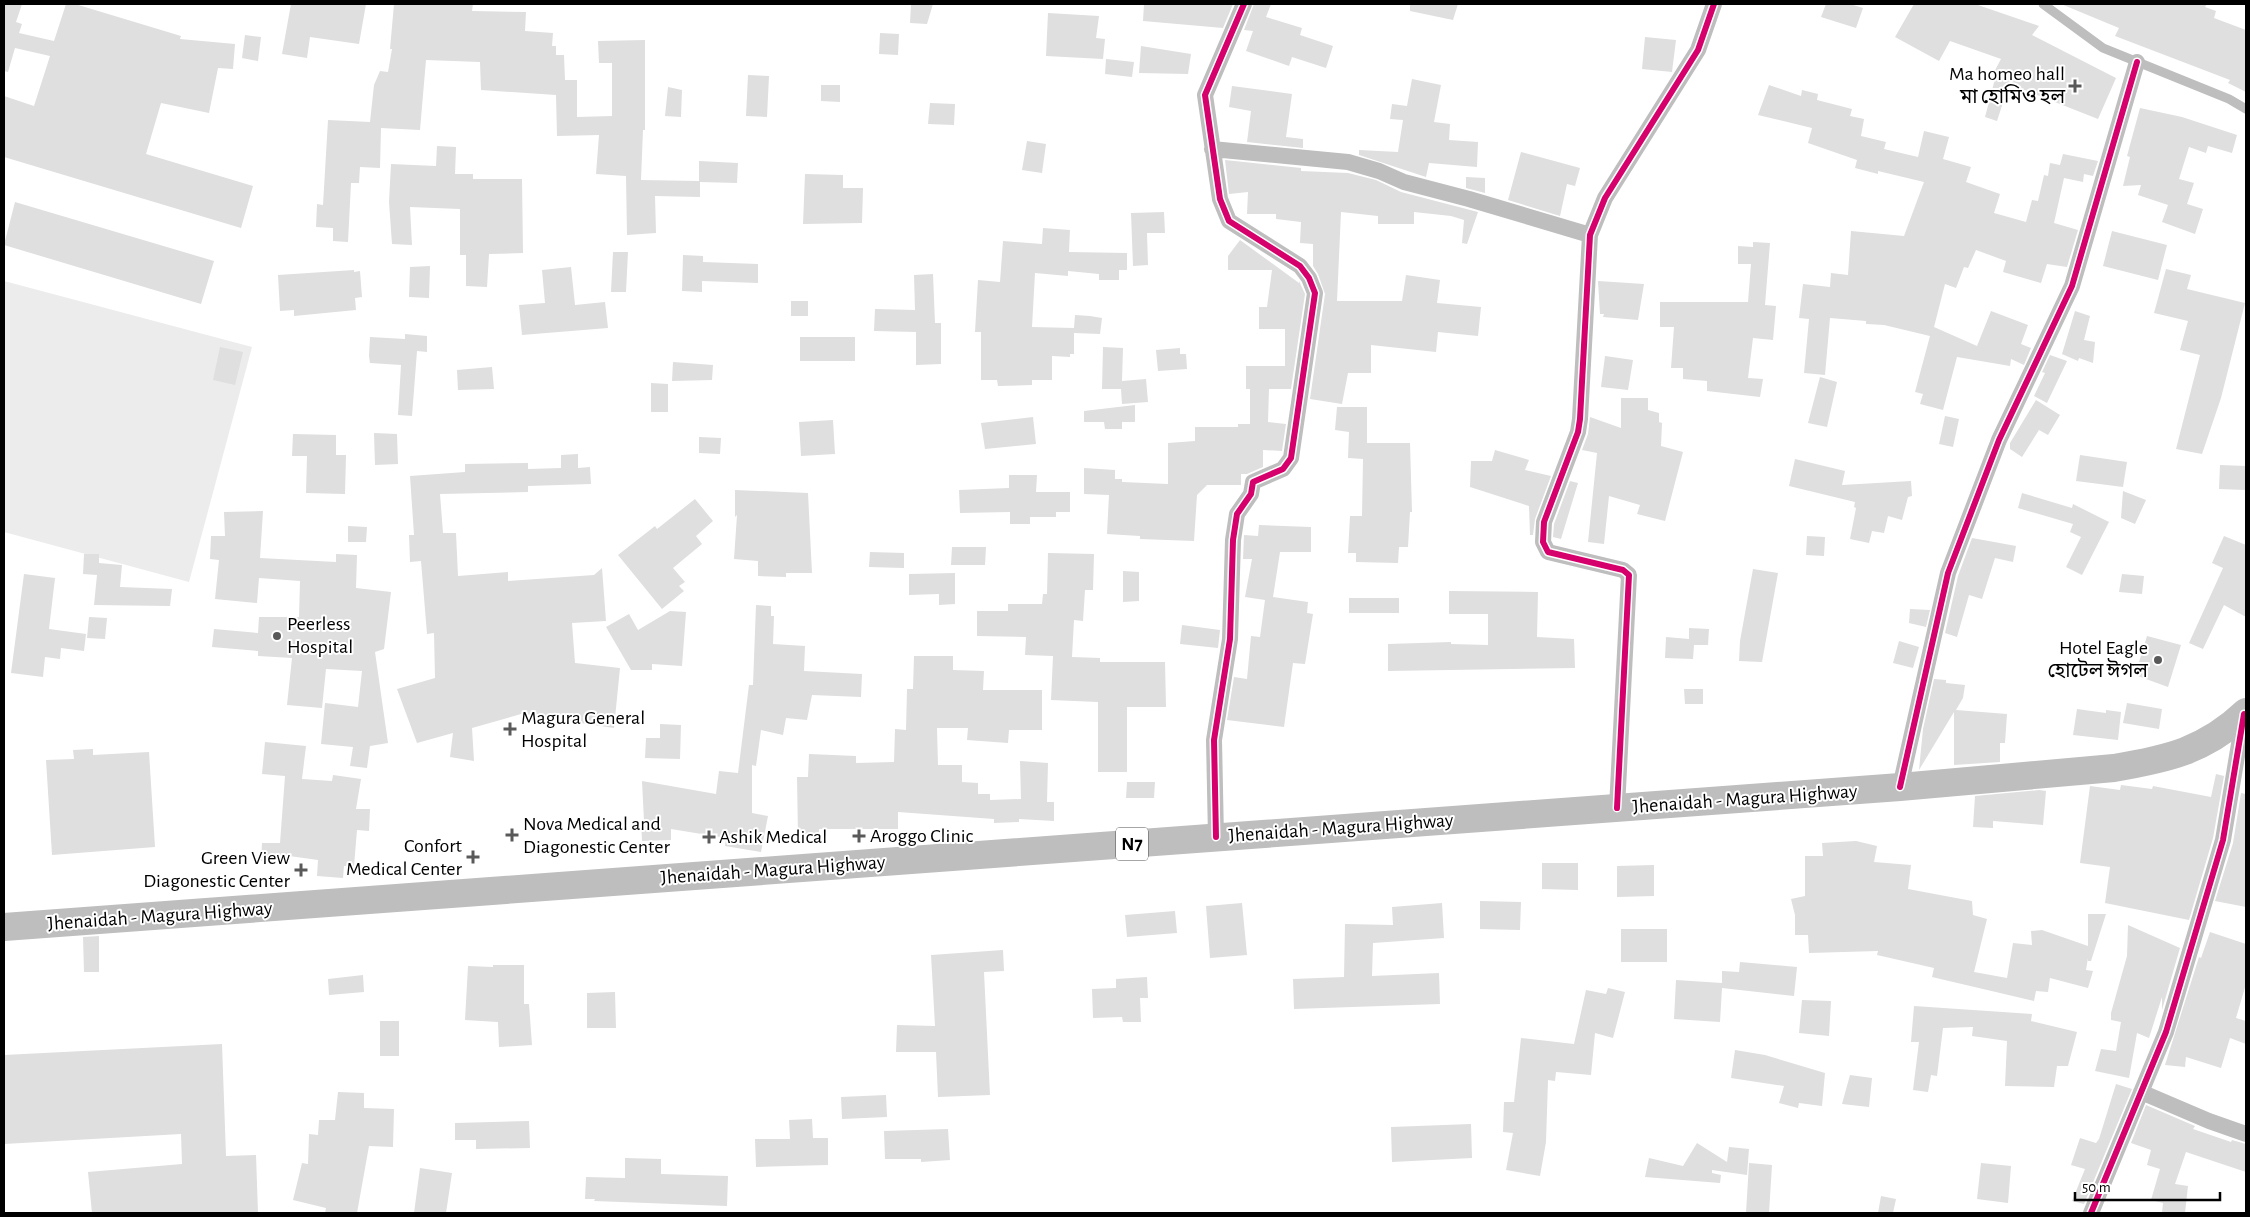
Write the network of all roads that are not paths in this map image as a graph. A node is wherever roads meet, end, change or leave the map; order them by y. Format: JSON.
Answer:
{"nodes":[{"id":1,"x":1244,"y":4,"type":"edge"},
{"id":2,"x":1714,"y":4,"type":"edge"},
{"id":3,"x":2042,"y":4,"type":"edge"},
{"id":4,"x":2137,"y":62,"type":"junction"},
{"id":5,"x":2246,"y":109,"type":"edge"},
{"id":6,"x":1212,"y":149,"type":"junction"},
{"id":7,"x":1590,"y":236,"type":"junction"},
{"id":8,"x":2245,"y":713,"type":"edge"},
{"id":9,"x":1900,"y":787,"type":"junction"},
{"id":10,"x":1617,"y":808,"type":"junction"},
{"id":11,"x":1216,"y":838,"type":"junction"},
{"id":12,"x":4,"y":927,"type":"edge"},
{"id":13,"x":2141,"y":1092,"type":"junction"},
{"id":14,"x":2246,"y":1134,"type":"edge"},
{"id":15,"x":2091,"y":1213,"type":"edge"}],
"edges":[{"from":1,"to":6,"type":"street"},
{"from":2,"to":7,"type":"street"},
{"from":3,"to":4,"type":"lane"},
{"from":4,"to":5,"type":"lane"},
{"from":4,"to":9,"type":"street"},
{"from":6,"to":7,"type":"street"},
{"from":6,"to":11,"type":"street"},
{"from":7,"to":10,"type":"street"},
{"from":8,"to":9,"type":"highway","name":"Jhenaidah - Magura Highway","number":"N7"},
{"from":8,"to":13,"type":"street"},
{"from":9,"to":10,"type":"highway","name":"Jhenaidah - Magura Highway","number":"N7"},
{"from":10,"to":11,"type":"highway","name":"Jhenaidah - Magura Highway","number":"N7"},
{"from":11,"to":12,"type":"highway","name":"Jhenaidah - Magura Highway","number":"N7"},
{"from":13,"to":14,"type":"street"},
{"from":13,"to":15,"type":"street"}]}
